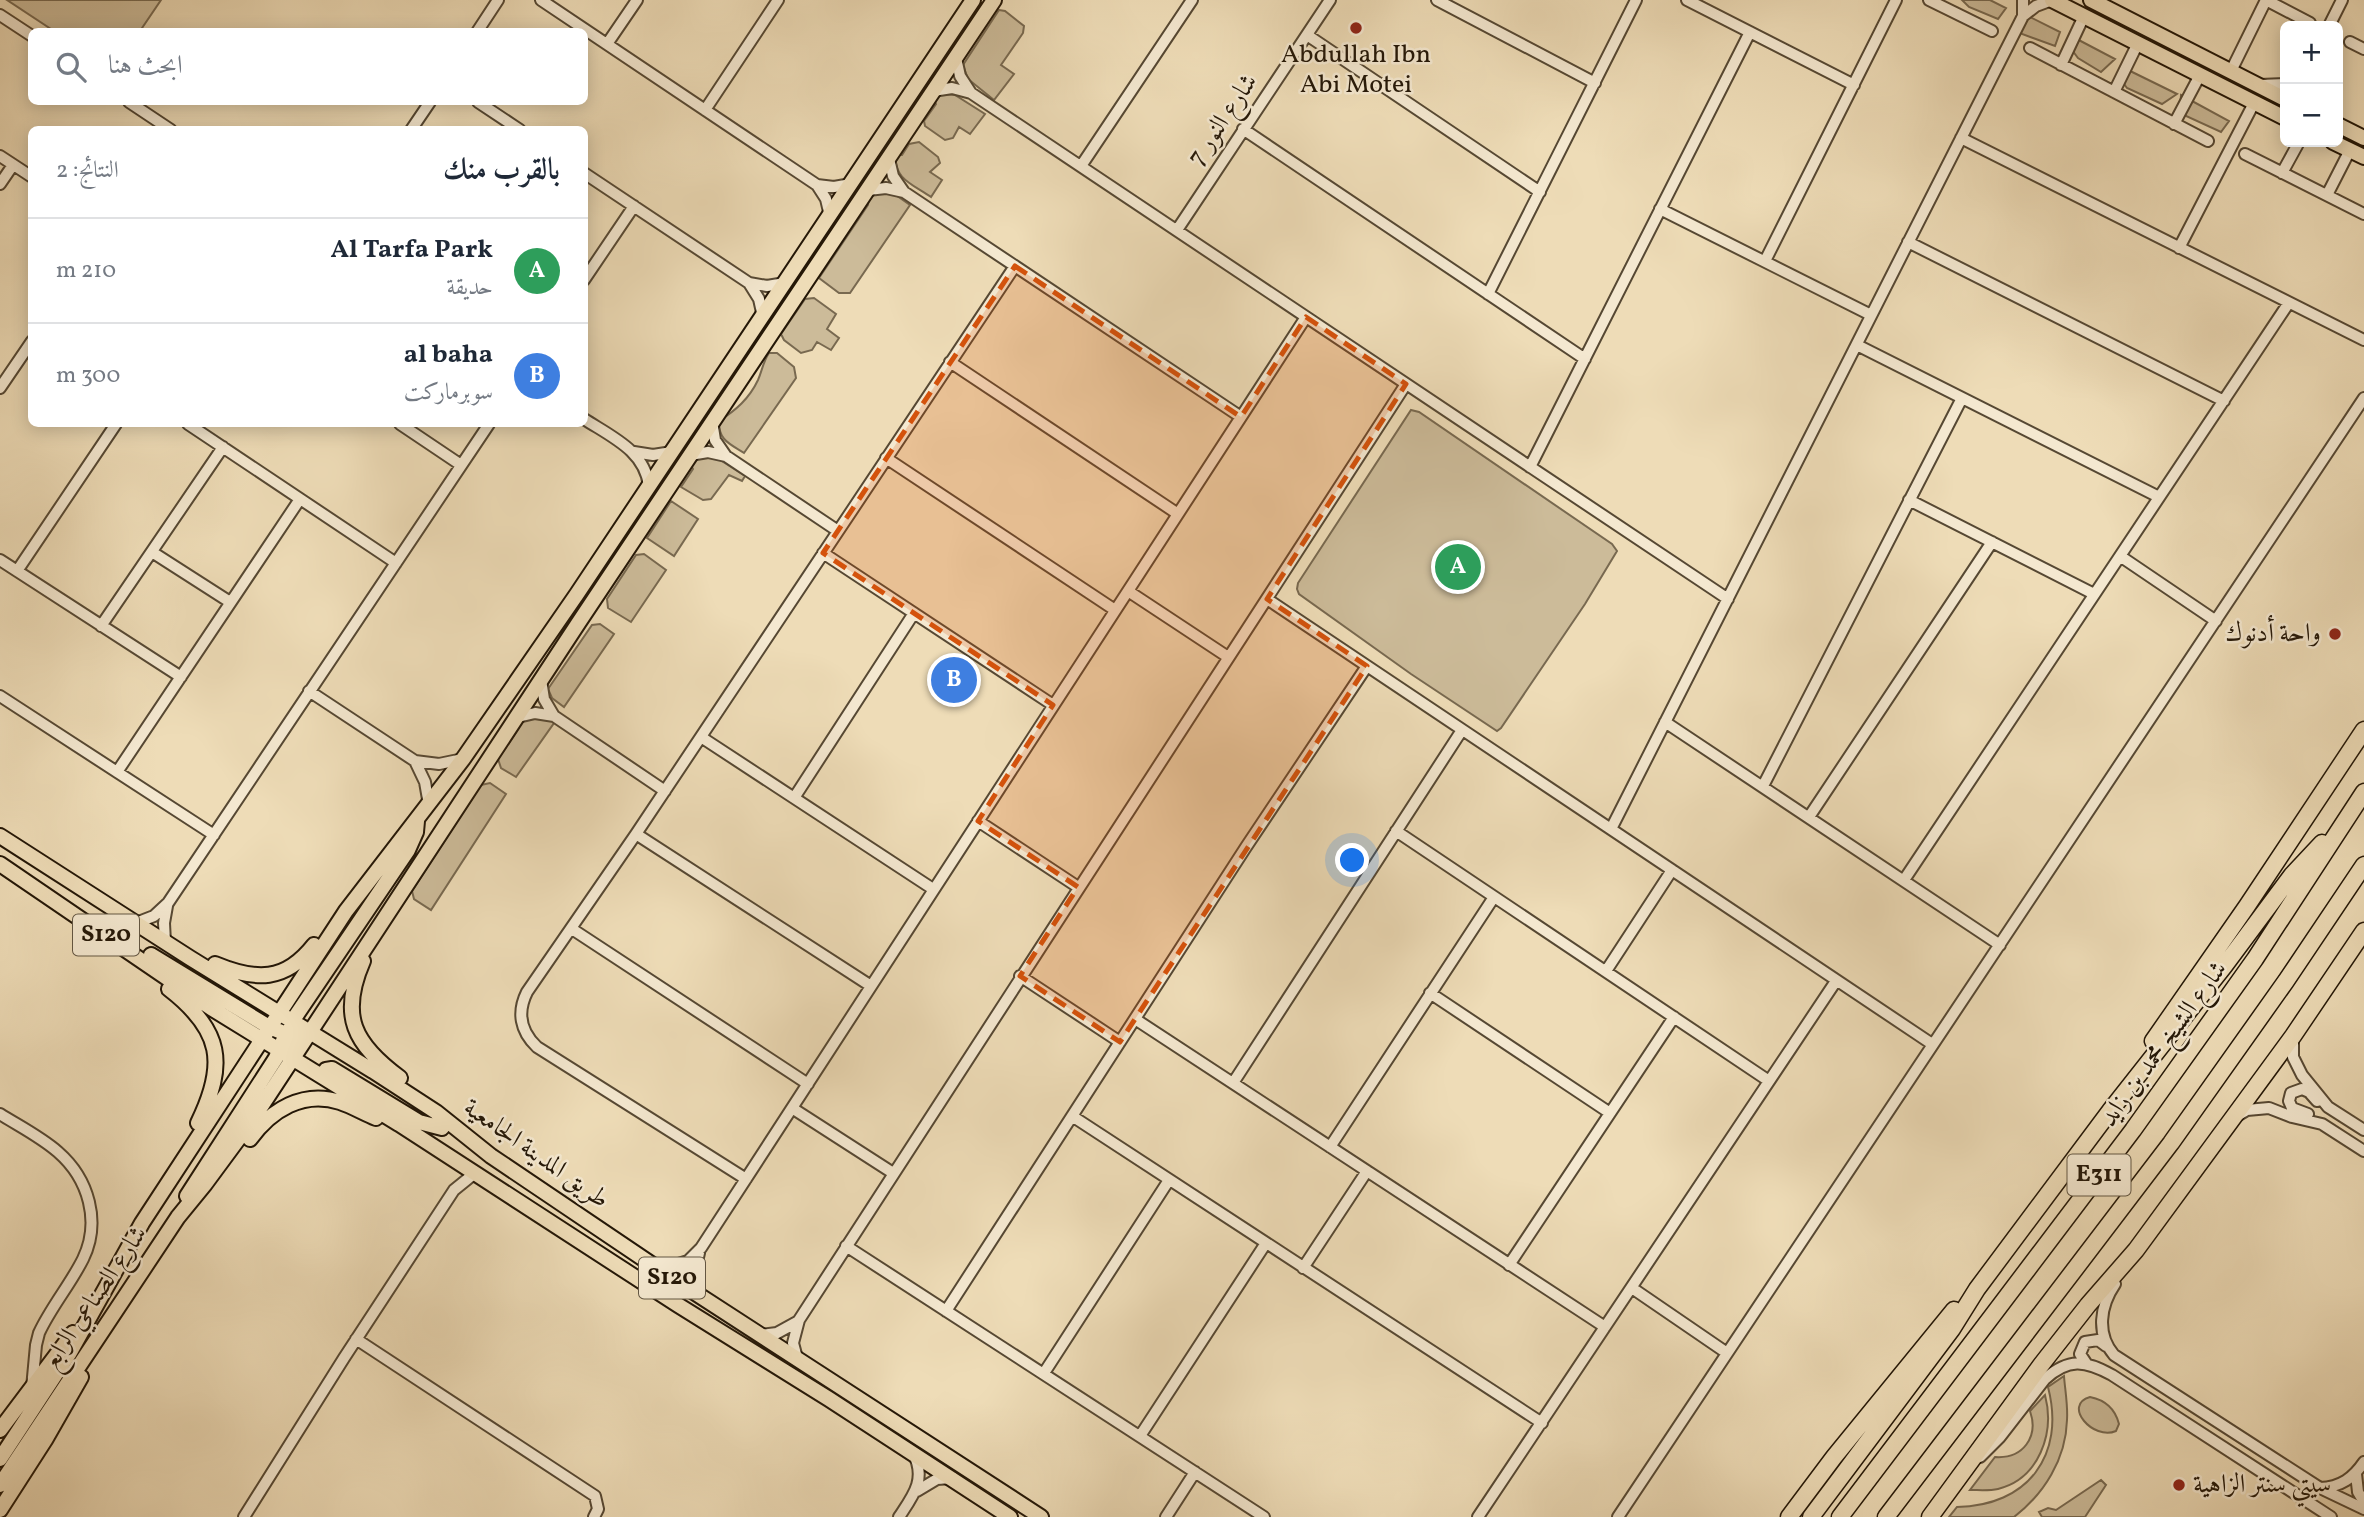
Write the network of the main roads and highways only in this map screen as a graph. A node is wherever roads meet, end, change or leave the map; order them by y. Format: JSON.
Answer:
{"nodes":[{"id":1,"x":994,"y":0,"type":"edge"},
{"id":2,"x":2052,"y":0,"type":"edge"},
{"id":3,"x":2091,"y":0,"type":"edge"},
{"id":4,"x":967,"y":4,"type":"edge"},
{"id":5,"x":2117,"y":6,"type":"edge"},
{"id":6,"x":2215,"y":83,"type":"junction"},
{"id":7,"x":2256,"y":84,"type":"junction"},
{"id":8,"x":2280,"y":96,"type":"edge"},
{"id":9,"x":2280,"y":116,"type":"edge"},
{"id":10,"x":2343,"y":125,"type":"edge"},
{"id":11,"x":2358,"y":135,"type":"edge"},
{"id":12,"x":2343,"y":147,"type":"edge"},
{"id":13,"x":2364,"y":157,"type":"edge"},
{"id":14,"x":646,"y":492,"type":"junction"},
{"id":15,"x":619,"y":563,"type":"junction"},
{"id":16,"x":2364,"y":730,"type":"edge"},
{"id":17,"x":2364,"y":792,"type":"edge"},
{"id":18,"x":417,"y":819,"type":"junction"},
{"id":19,"x":2344,"y":822,"type":"junction"},
{"id":20,"x":0,"y":836,"type":"edge"},
{"id":21,"x":0,"y":864,"type":"edge"},
{"id":22,"x":2364,"y":865,"type":"edge"},
{"id":23,"x":346,"y":911,"type":"junction"},
{"id":24,"x":2363,"y":934,"type":"edge"},
{"id":25,"x":370,"y":939,"type":"junction"},
{"id":26,"x":122,"y":946,"type":"junction"},
{"id":27,"x":190,"y":958,"type":"junction"},
{"id":28,"x":279,"y":1012,"type":"junction"},
{"id":29,"x":287,"y":1031,"type":"junction"},
{"id":30,"x":279,"y":1050,"type":"junction"},
{"id":31,"x":293,"y":1058,"type":"junction"},
{"id":32,"x":245,"y":1065,"type":"junction"},
{"id":33,"x":323,"y":1076,"type":"junction"},
{"id":34,"x":2110,"y":1111,"type":"junction"},
{"id":35,"x":436,"y":1112,"type":"junction"},
{"id":36,"x":399,"y":1124,"type":"junction"},
{"id":37,"x":442,"y":1128,"type":"junction"},
{"id":38,"x":463,"y":1135,"type":"junction"},
{"id":39,"x":188,"y":1153,"type":"junction"},
{"id":40,"x":187,"y":1197,"type":"junction"},
{"id":41,"x":178,"y":1217,"type":"junction"},
{"id":42,"x":1977,"y":1289,"type":"junction"},
{"id":43,"x":94,"y":1308,"type":"junction"},
{"id":44,"x":105,"y":1328,"type":"junction"},
{"id":45,"x":0,"y":1430,"type":"edge"},
{"id":46,"x":0,"y":1459,"type":"edge"},
{"id":47,"x":0,"y":1485,"type":"edge"},
{"id":48,"x":0,"y":1510,"type":"edge"},
{"id":49,"x":1887,"y":1516,"type":"edge"},
{"id":50,"x":1010,"y":1517,"type":"edge"},
{"id":51,"x":1041,"y":1517,"type":"edge"},
{"id":52,"x":1789,"y":1517,"type":"edge"},
{"id":53,"x":1811,"y":1517,"type":"edge"},
{"id":54,"x":1840,"y":1517,"type":"edge"},
{"id":55,"x":1930,"y":1517,"type":"edge"}],
"edges":[{"from":1,"to":15,"type":"main road"},
{"from":2,"to":6,"type":"main road"},
{"from":3,"to":5,"type":"main road"},
{"from":4,"to":14,"type":"main road"},
{"from":5,"to":7,"type":"main road"},
{"from":6,"to":7,"type":"main road"},
{"from":6,"to":9,"type":"main road"},
{"from":7,"to":8,"type":"main road"},
{"from":10,"to":11,"type":"main road"},
{"from":12,"to":13,"type":"main road"},
{"from":14,"to":15,"type":"main road"},
{"from":14,"to":18,"type":"main road"},
{"from":15,"to":25,"type":"main road"},
{"from":16,"to":34,"type":"highway"},
{"from":17,"to":19,"type":"highway","name":"شارع الشيخ محمد بن زايد","number":"E311"},
{"from":18,"to":23,"type":"main road"},
{"from":18,"to":29,"type":"main road"},
{"from":19,"to":34,"type":"highway"},
{"from":19,"to":54,"type":"highway","name":"شارع الشيخ محمد بن زايد","number":"E311"},
{"from":20,"to":27,"type":"main road","number":"S120"},
{"from":21,"to":26,"type":"main road","number":"S120"},
{"from":22,"to":49,"type":"highway","number":"E311"},
{"from":23,"to":27,"type":"main road"},
{"from":23,"to":28,"type":"main road"},
{"from":24,"to":55,"type":"highway"},
{"from":25,"to":29,"type":"main road"},
{"from":25,"to":35,"type":"main road"},
{"from":26,"to":29,"type":"main road"},
{"from":26,"to":39,"type":"main road"},
{"from":27,"to":28,"type":"main road","number":"S120"},
{"from":28,"to":29,"type":"main road"},
{"from":29,"to":30,"type":"main road","name":"طريق المدينة الجامعية","number":"S120"},
{"from":29,"to":30,"type":"main road"},
{"from":29,"to":31,"type":"main road","name":"شارع الصناعي الرابع"},
{"from":29,"to":32,"type":"main road","name":"شارع الصناعي الرابع"},
{"from":29,"to":35,"type":"main road","name":"طريق المدينة الجامعية","number":"S120"},
{"from":29,"to":37,"type":"main road"},
{"from":30,"to":31,"type":"main road","name":"طريق المدينة الجامعية","number":"S120"},
{"from":30,"to":40,"type":"main road"},
{"from":31,"to":33,"type":"main road","name":"طريق المدينة الجامعية","number":"S120"},
{"from":31,"to":41,"type":"main road","name":"شارع الصناعي الرابع"},
{"from":32,"to":39,"type":"main road","name":"شارع الصناعي الرابع"},
{"from":32,"to":40,"type":"main road"},
{"from":33,"to":36,"type":"main road","name":"طريق المدينة الجامعية","number":"S120"},
{"from":33,"to":37,"type":"main road"},
{"from":34,"to":42,"type":"highway"},
{"from":35,"to":38,"type":"main road","name":"طريق المدينة الجامعية","number":"S120"},
{"from":36,"to":41,"type":"main road"},
{"from":36,"to":50,"type":"main road","name":"طريق المدينة الجامعية","number":"S120"},
{"from":37,"to":38,"type":"main road"},
{"from":38,"to":51,"type":"main road","name":"طريق المدينة الجامعية","number":"S120"},
{"from":39,"to":43,"type":"main road","name":"شارع الصناعي الرابع"},
{"from":40,"to":41,"type":"main road"},
{"from":41,"to":44,"type":"main road","name":"شارع الصناعي الرابع"},
{"from":42,"to":52,"type":"highway"},
{"from":42,"to":53,"type":"highway"},
{"from":43,"to":45,"type":"main road"},
{"from":43,"to":46,"type":"main road","name":"شارع الصناعي الرابع"},
{"from":44,"to":47,"type":"main road","name":"شارع الصناعي الرابع"},
{"from":44,"to":48,"type":"main road"}]}
